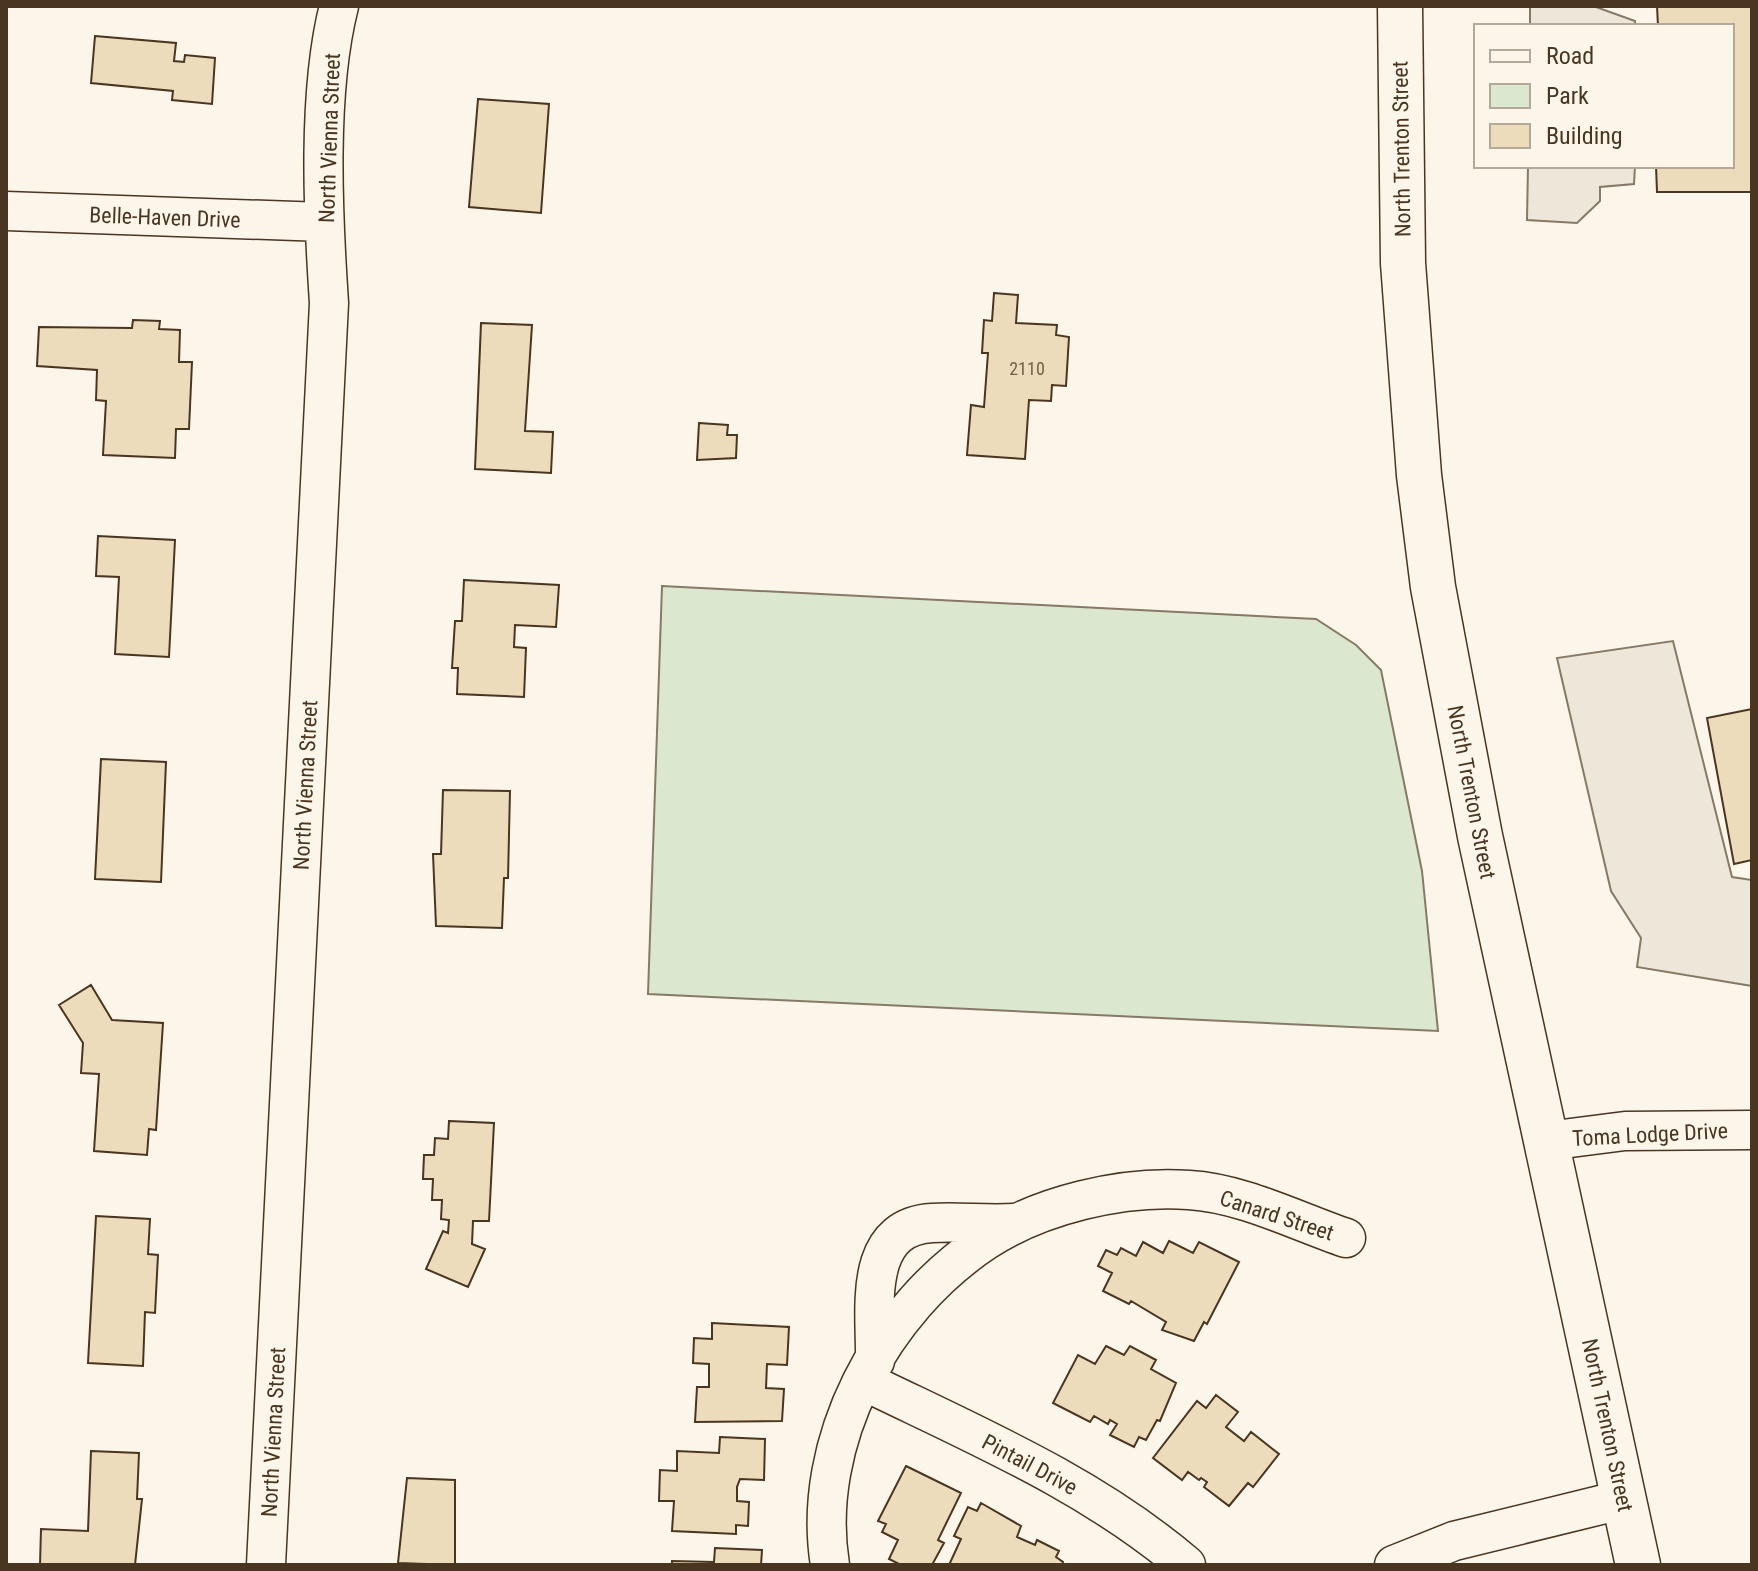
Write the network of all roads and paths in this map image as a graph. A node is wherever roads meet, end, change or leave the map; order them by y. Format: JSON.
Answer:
{"nodes":[{"id":1,"x":339,"y":6,"type":"edge"},
{"id":2,"x":1400,"y":6,"type":"edge"},
{"id":3,"x":6,"y":211,"type":"edge"},
{"id":4,"x":324,"y":222,"type":"junction"},
{"id":5,"x":1752,"y":1130,"type":"edge"},
{"id":6,"x":1547,"y":1141,"type":"junction"},
{"id":7,"x":1020,"y":1223,"type":"junction"},
{"id":8,"x":1346,"y":1238,"type":"dead end"},
{"id":9,"x":869,"y":1371,"type":"junction"},
{"id":10,"x":1625,"y":1499,"type":"junction"},
{"id":11,"x":266,"y":1565,"type":"edge"},
{"id":12,"x":830,"y":1565,"type":"edge"},
{"id":13,"x":1186,"y":1565,"type":"edge"},
{"id":14,"x":1394,"y":1565,"type":"edge"},
{"id":15,"x":1638,"y":1565,"type":"edge"}],
"edges":[{"from":1,"to":4,"type":"street","name":"North Vienna Street"},
{"from":2,"to":6,"type":"highway","name":"North Trenton Street"},
{"from":3,"to":4,"type":"street","name":"Belle-Haven Drive"},
{"from":4,"to":11,"type":"street","name":"North Vienna Street"},
{"from":5,"to":6,"type":"street","name":"Toma Lodge Drive"},
{"from":6,"to":10,"type":"highway","name":"North Trenton Street"},
{"from":7,"to":8,"type":"street","name":"Canard Street"},
{"from":7,"to":9,"type":"street","name":"Canard Street"},
{"from":7,"to":9,"type":"street","name":"Canard Street"},
{"from":9,"to":12,"type":"street","name":"Canard Street"},
{"from":9,"to":13,"type":"street","name":"Pintail Drive"},
{"from":10,"to":14,"type":"street"},
{"from":10,"to":15,"type":"highway","name":"North Trenton Street"}]}
